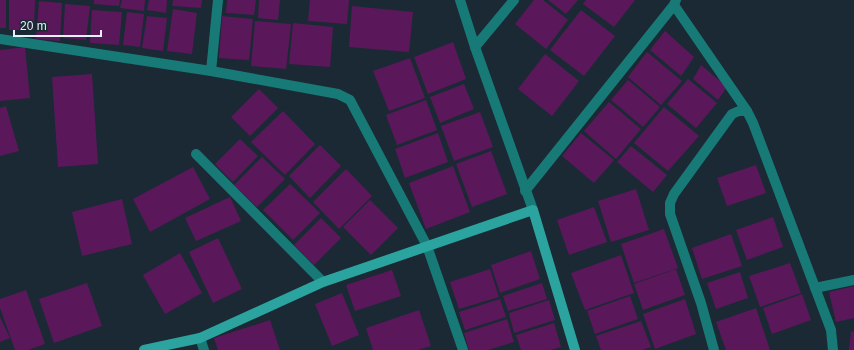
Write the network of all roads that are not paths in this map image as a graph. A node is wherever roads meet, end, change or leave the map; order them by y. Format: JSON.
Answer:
{"nodes":[{"id":1,"x":218,"y":0,"type":"edge"},
{"id":2,"x":460,"y":0,"type":"edge"},
{"id":3,"x":514,"y":0,"type":"edge"},
{"id":4,"x":675,"y":3,"type":"edge"},
{"id":5,"x":0,"y":39,"type":"edge"},
{"id":6,"x":475,"y":47,"type":"junction"},
{"id":7,"x":211,"y":71,"type":"junction"},
{"id":8,"x":747,"y":111,"type":"junction"},
{"id":9,"x":196,"y":154,"type":"dead end"},
{"id":10,"x":525,"y":191,"type":"junction"},
{"id":11,"x":533,"y":210,"type":"junction"},
{"id":12,"x":427,"y":246,"type":"junction"},
{"id":13,"x":854,"y":280,"type":"edge"},
{"id":14,"x":323,"y":282,"type":"junction"},
{"id":15,"x":815,"y":288,"type":"junction"},
{"id":16,"x":200,"y":338,"type":"junction"},
{"id":17,"x":144,"y":350,"type":"edge"},
{"id":18,"x":204,"y":350,"type":"edge"},
{"id":19,"x":463,"y":350,"type":"edge"},
{"id":20,"x":575,"y":350,"type":"edge"},
{"id":21,"x":714,"y":350,"type":"edge"},
{"id":22,"x":833,"y":350,"type":"edge"}],
"edges":[{"from":1,"to":7,"type":"street"},
{"from":2,"to":6,"type":"street"},
{"from":3,"to":6,"type":"street"},
{"from":4,"to":8,"type":"street"},
{"from":4,"to":10,"type":"street"},
{"from":5,"to":7,"type":"street"},
{"from":6,"to":10,"type":"street"},
{"from":7,"to":12,"type":"street"},
{"from":8,"to":15,"type":"street"},
{"from":8,"to":21,"type":"street"},
{"from":9,"to":14,"type":"street"},
{"from":10,"to":11,"type":"street"},
{"from":11,"to":12,"type":"street"},
{"from":11,"to":20,"type":"street"},
{"from":12,"to":14,"type":"street"},
{"from":12,"to":19,"type":"street"},
{"from":13,"to":15,"type":"street"},
{"from":14,"to":16,"type":"street"},
{"from":15,"to":22,"type":"street"},
{"from":16,"to":17,"type":"street"},
{"from":16,"to":18,"type":"street"}]}
